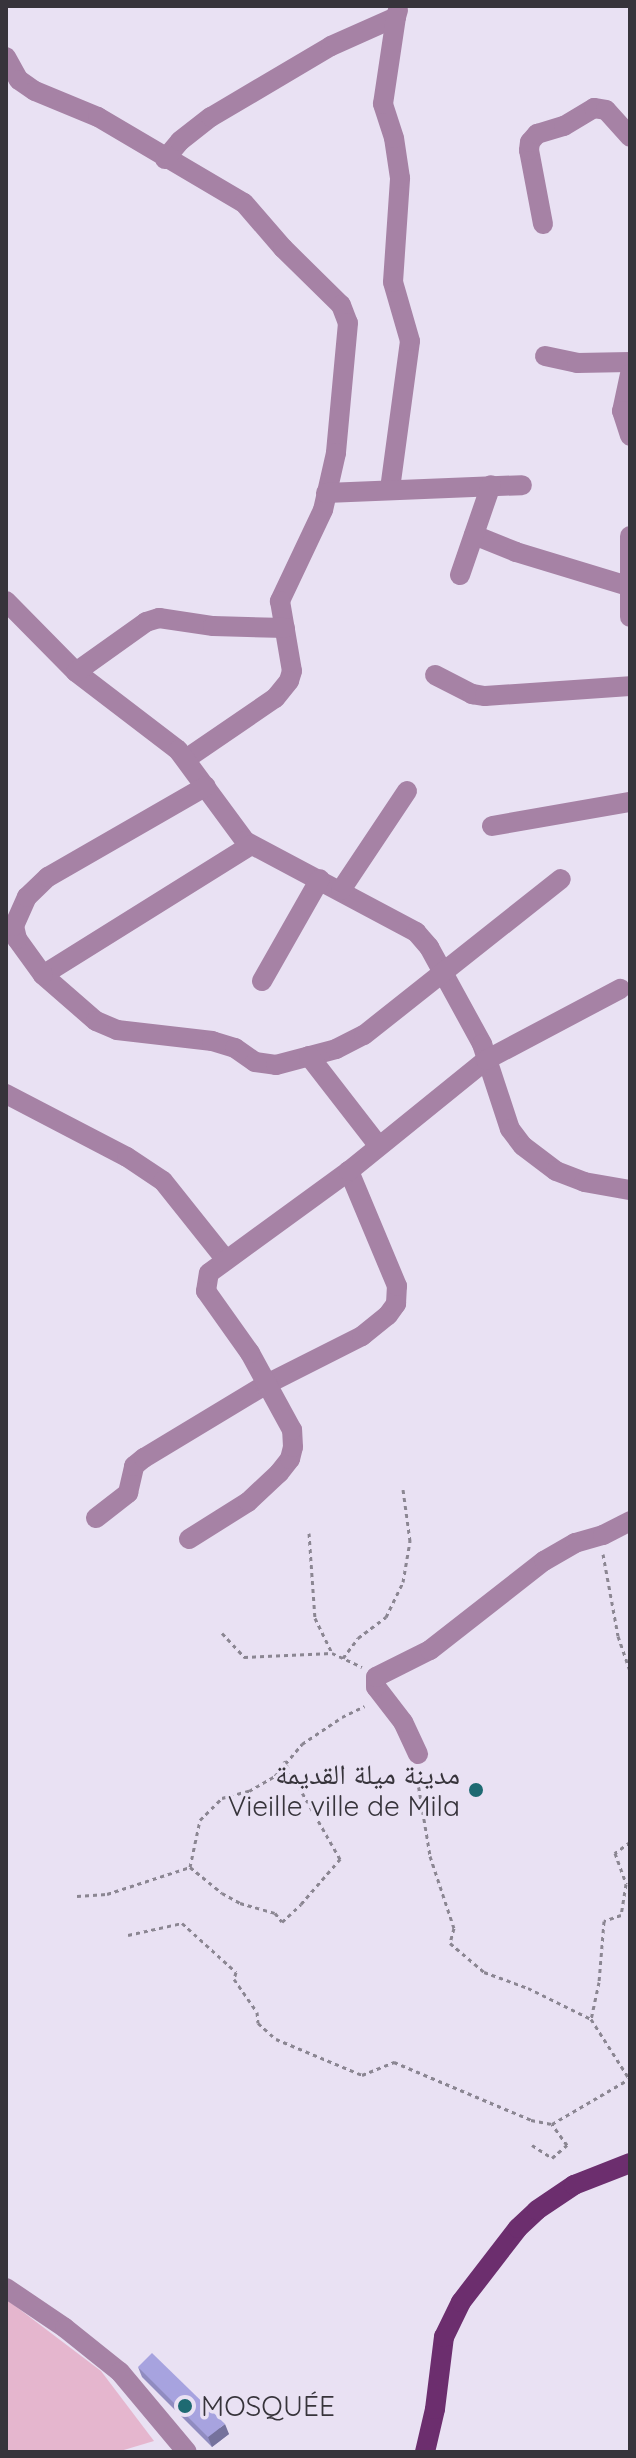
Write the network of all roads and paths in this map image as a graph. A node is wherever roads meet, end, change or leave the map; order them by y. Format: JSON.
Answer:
{"nodes":[{"id":1,"x":398,"y":12,"type":"edge"},
{"id":2,"x":6,"y":57,"type":"edge"},
{"id":3,"x":630,"y":137,"type":"edge"},
{"id":4,"x":165,"y":159,"type":"junction"},
{"id":5,"x":543,"y":224,"type":"dead end"},
{"id":6,"x":545,"y":356,"type":"dead end"},
{"id":7,"x":630,"y":362,"type":"edge"},
{"id":8,"x":630,"y":374,"type":"edge"},
{"id":9,"x":630,"y":436,"type":"edge"},
{"id":10,"x":491,"y":485,"type":"junction"},
{"id":11,"x":522,"y":485,"type":"dead end"},
{"id":12,"x":390,"y":489,"type":"junction"},
{"id":13,"x":326,"y":493,"type":"junction"},
{"id":14,"x":474,"y":535,"type":"junction"},
{"id":15,"x":630,"y":536,"type":"edge"},
{"id":16,"x":460,"y":575,"type":"dead end"},
{"id":17,"x":628,"y":586,"type":"junction"},
{"id":18,"x":6,"y":601,"type":"edge"},
{"id":19,"x":630,"y":617,"type":"edge"},
{"id":20,"x":285,"y":628,"type":"junction"},
{"id":21,"x":76,"y":672,"type":"junction"},
{"id":22,"x":435,"y":675,"type":"dead end"},
{"id":23,"x":630,"y":686,"type":"edge"},
{"id":24,"x":186,"y":759,"type":"junction"},
{"id":25,"x":206,"y":786,"type":"junction"},
{"id":26,"x":407,"y":791,"type":"dead end"},
{"id":27,"x":630,"y":802,"type":"edge"},
{"id":28,"x":492,"y":826,"type":"dead end"},
{"id":29,"x":251,"y":845,"type":"junction"},
{"id":30,"x":320,"y":879,"type":"junction"},
{"id":31,"x":561,"y":879,"type":"dead end"},
{"id":32,"x":341,"y":890,"type":"junction"},
{"id":33,"x":443,"y":974,"type":"junction"},
{"id":34,"x":43,"y":975,"type":"junction"},
{"id":35,"x":262,"y":981,"type":"dead end"},
{"id":36,"x":620,"y":989,"type":"dead end"},
{"id":37,"x":309,"y":1056,"type":"junction"},
{"id":38,"x":486,"y":1060,"type":"junction"},
{"id":39,"x":6,"y":1094,"type":"edge"},
{"id":40,"x":378,"y":1145,"type":"junction"},
{"id":41,"x":349,"y":1171,"type":"junction"},
{"id":42,"x":630,"y":1190,"type":"edge"},
{"id":43,"x":226,"y":1260,"type":"junction"},
{"id":44,"x":265,"y":1385,"type":"junction"},
{"id":45,"x":403,"y":1489,"type":"dead end"},
{"id":46,"x":96,"y":1518,"type":"dead end"},
{"id":47,"x":630,"y":1521,"type":"edge"},
{"id":48,"x":309,"y":1533,"type":"dead end"},
{"id":49,"x":600,"y":1536,"type":"junction"},
{"id":50,"x":189,"y":1539,"type":"dead end"},
{"id":51,"x":222,"y":1633,"type":"dead end"},
{"id":52,"x":332,"y":1653,"type":"junction"},
{"id":53,"x":343,"y":1658,"type":"junction"},
{"id":54,"x":630,"y":1671,"type":"edge"},
{"id":55,"x":380,"y":1675,"type":"junction"},
{"id":56,"x":383,"y":1697,"type":"junction"},
{"id":57,"x":418,"y":1754,"type":"joint"},
{"id":58,"x":284,"y":1761,"type":"junction"},
{"id":59,"x":630,"y":1842,"type":"edge"},
{"id":60,"x":190,"y":1867,"type":"junction"},
{"id":61,"x":77,"y":1896,"type":"dead end"},
{"id":62,"x":128,"y":1935,"type":"dead end"},
{"id":63,"x":591,"y":2019,"type":"junction"},
{"id":64,"x":630,"y":2080,"type":"edge"},
{"id":65,"x":552,"y":2124,"type":"junction"},
{"id":66,"x":532,"y":2145,"type":"dead end"},
{"id":67,"x":630,"y":2163,"type":"edge"},
{"id":68,"x":6,"y":2288,"type":"edge"},
{"id":69,"x":180,"y":2451,"type":"edge"},
{"id":70,"x":425,"y":2452,"type":"edge"}],
"edges":[{"from":1,"to":4,"type":"street"},
{"from":1,"to":12,"type":"street"},
{"from":2,"to":4,"type":"street"},
{"from":3,"to":5,"type":"street"},
{"from":4,"to":13,"type":"street"},
{"from":6,"to":7,"type":"street"},
{"from":8,"to":9,"type":"street"},
{"from":10,"to":11,"type":"street"},
{"from":10,"to":12,"type":"street"},
{"from":10,"to":14,"type":"street"},
{"from":12,"to":13,"type":"street"},
{"from":13,"to":20,"type":"street"},
{"from":14,"to":16,"type":"street"},
{"from":14,"to":17,"type":"street"},
{"from":15,"to":17,"type":"street"},
{"from":17,"to":19,"type":"street"},
{"from":18,"to":21,"type":"street"},
{"from":20,"to":21,"type":"street"},
{"from":20,"to":24,"type":"street"},
{"from":21,"to":24,"type":"street"},
{"from":22,"to":23,"type":"street"},
{"from":24,"to":25,"type":"street"},
{"from":25,"to":29,"type":"street"},
{"from":25,"to":34,"type":"street"},
{"from":26,"to":32,"type":"street"},
{"from":27,"to":28,"type":"street"},
{"from":29,"to":30,"type":"street"},
{"from":29,"to":34,"type":"street"},
{"from":30,"to":32,"type":"street"},
{"from":30,"to":35,"type":"street"},
{"from":31,"to":33,"type":"street"},
{"from":32,"to":33,"type":"street"},
{"from":33,"to":37,"type":"street"},
{"from":33,"to":38,"type":"street"},
{"from":34,"to":37,"type":"street"},
{"from":36,"to":38,"type":"street"},
{"from":37,"to":40,"type":"street"},
{"from":38,"to":40,"type":"street"},
{"from":38,"to":42,"type":"street"},
{"from":39,"to":43,"type":"street"},
{"from":40,"to":41,"type":"street"},
{"from":41,"to":43,"type":"street"},
{"from":41,"to":44,"type":"street"},
{"from":43,"to":44,"type":"street"},
{"from":44,"to":46,"type":"street"},
{"from":44,"to":50,"type":"street"},
{"from":45,"to":53,"type":"path"},
{"from":47,"to":49,"type":"street"},
{"from":48,"to":52,"type":"path"},
{"from":49,"to":54,"type":"path"},
{"from":49,"to":55,"type":"street"},
{"from":51,"to":52,"type":"path"},
{"from":52,"to":53,"type":"path"},
{"from":53,"to":55,"type":"path"},
{"from":55,"to":56,"type":"street"},
{"from":56,"to":57,"type":"street"},
{"from":56,"to":58,"type":"path"},
{"from":57,"to":63,"type":"path"},
{"from":58,"to":60,"type":"path"},
{"from":58,"to":60,"type":"path"},
{"from":59,"to":63,"type":"path"},
{"from":60,"to":61,"type":"path"},
{"from":62,"to":65,"type":"path"},
{"from":63,"to":64,"type":"path"},
{"from":64,"to":65,"type":"path"},
{"from":65,"to":66,"type":"path"},
{"from":67,"to":70,"type":"main road"},
{"from":68,"to":69,"type":"street"}]}
